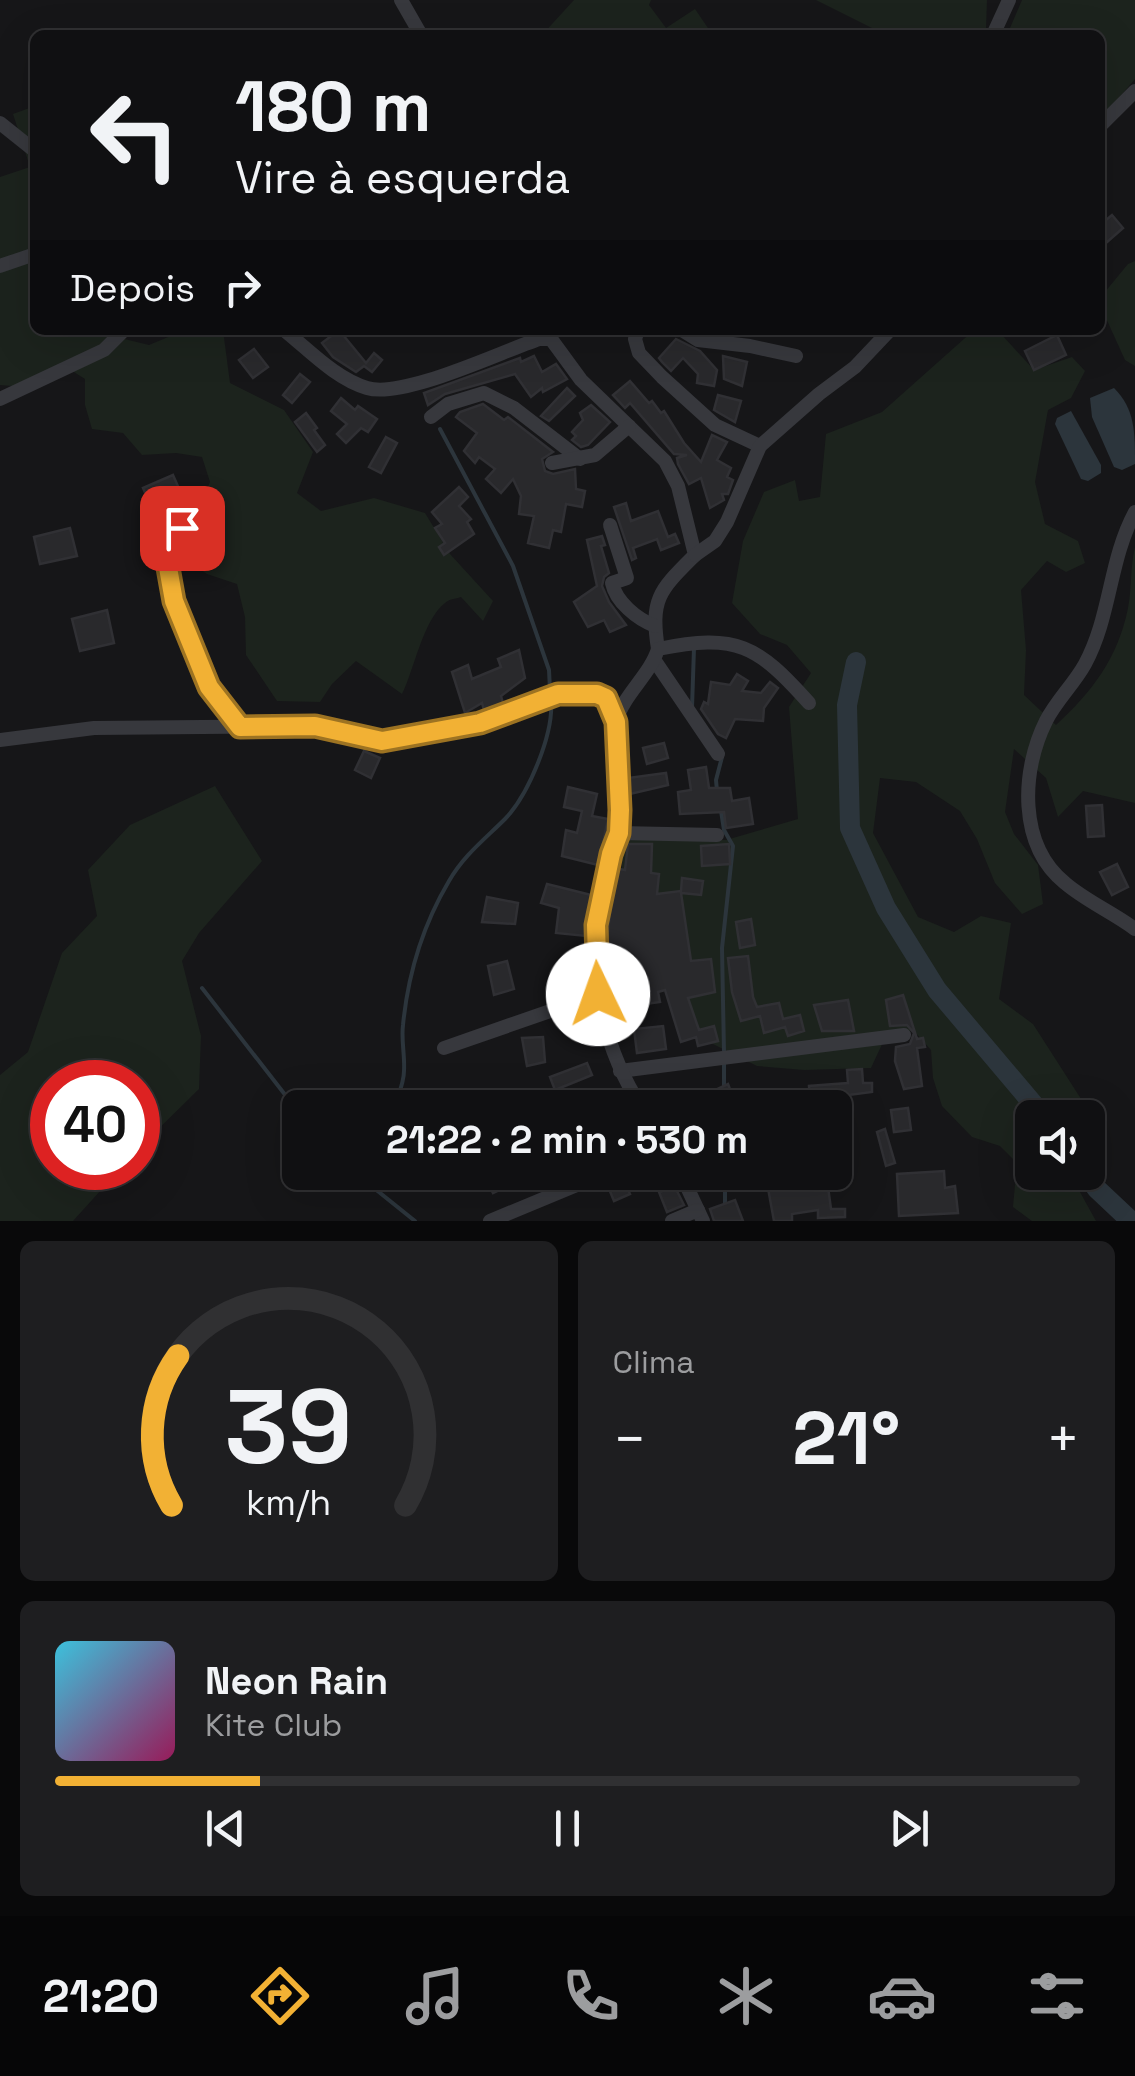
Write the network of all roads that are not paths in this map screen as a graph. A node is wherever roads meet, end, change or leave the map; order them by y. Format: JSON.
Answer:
{"nodes":[{"id":1,"x":401,"y":0,"type":"edge"},
{"id":2,"x":1009,"y":0,"type":"edge"},
{"id":3,"x":418,"y":30,"type":"edge"},
{"id":4,"x":996,"y":30,"type":"edge"},
{"id":5,"x":1135,"y":91,"type":"edge"},
{"id":6,"x":1105,"y":121,"type":"edge"},
{"id":7,"x":0,"y":124,"type":"edge"},
{"id":8,"x":30,"y":147,"type":"edge"},
{"id":9,"x":30,"y":256,"type":"edge"},
{"id":10,"x":0,"y":266,"type":"edge"},
{"id":11,"x":119,"y":335,"type":"edge"},
{"id":12,"x":290,"y":335,"type":"edge"},
{"id":13,"x":636,"y":335,"type":"edge"},
{"id":14,"x":690,"y":335,"type":"edge"},
{"id":15,"x":885,"y":335,"type":"edge"},
{"id":16,"x":557,"y":337,"type":"edge"},
{"id":17,"x":796,"y":356,"type":"dead end"},
{"id":18,"x":0,"y":399,"type":"edge"},
{"id":19,"x":431,"y":417,"type":"dead end"},
{"id":20,"x":629,"y":426,"type":"junction"},
{"id":21,"x":760,"y":446,"type":"junction"},
{"id":22,"x":580,"y":459,"type":"junction"},
{"id":23,"x":552,"y":463,"type":"dead end"},
{"id":24,"x":1135,"y":512,"type":"edge"},
{"id":25,"x":610,"y":526,"type":"dead end"},
{"id":26,"x":182,"y":528,"type":"dead end"},
{"id":27,"x":695,"y":555,"type":"junction"},
{"id":28,"x":654,"y":626,"type":"junction"},
{"id":29,"x":656,"y":655,"type":"junction"},
{"id":30,"x":636,"y":683,"type":"junction"},
{"id":31,"x":597,"y":694,"type":"junction"},
{"id":32,"x":809,"y":702,"type":"dead end"},
{"id":33,"x":616,"y":722,"type":"junction"},
{"id":34,"x":240,"y":727,"type":"junction"},
{"id":35,"x":0,"y":740,"type":"edge"},
{"id":36,"x":718,"y":754,"type":"dead end"},
{"id":37,"x":619,"y":833,"type":"junction"},
{"id":38,"x":717,"y":835,"type":"dead end"},
{"id":39,"x":1135,"y":929,"type":"edge"},
{"id":40,"x":598,"y":994,"type":"junction"},
{"id":41,"x":904,"y":1034,"type":"dead end"},
{"id":42,"x":444,"y":1048,"type":"dead end"},
{"id":43,"x":620,"y":1071,"type":"junction"},
{"id":44,"x":631,"y":1090,"type":"edge"},
{"id":45,"x":565,"y":1190,"type":"edge"},
{"id":46,"x":688,"y":1190,"type":"edge"},
{"id":47,"x":700,"y":1215,"type":"edge"},
{"id":48,"x":490,"y":1221,"type":"edge"},
{"id":49,"x":672,"y":1221,"type":"edge"}],
"edges":[{"from":1,"to":3,"type":"street"},
{"from":2,"to":4,"type":"street"},
{"from":5,"to":6,"type":"street"},
{"from":7,"to":8,"type":"street"},
{"from":9,"to":10,"type":"street"},
{"from":11,"to":18,"type":"street"},
{"from":12,"to":16,"type":"street"},
{"from":13,"to":21,"type":"street"},
{"from":14,"to":17,"type":"street"},
{"from":15,"to":21,"type":"street"},
{"from":16,"to":20,"type":"street"},
{"from":19,"to":22,"type":"street"},
{"from":20,"to":22,"type":"street"},
{"from":20,"to":27,"type":"street"},
{"from":21,"to":27,"type":"street"},
{"from":22,"to":23,"type":"street"},
{"from":24,"to":39,"type":"street"},
{"from":25,"to":28,"type":"street"},
{"from":26,"to":34,"type":"street"},
{"from":27,"to":28,"type":"street"},
{"from":28,"to":29,"type":"street"},
{"from":29,"to":30,"type":"street"},
{"from":29,"to":32,"type":"street"},
{"from":29,"to":36,"type":"street"},
{"from":30,"to":31,"type":"street"},
{"from":30,"to":33,"type":"street"},
{"from":31,"to":33,"type":"street"},
{"from":31,"to":34,"type":"street"},
{"from":33,"to":37,"type":"street"},
{"from":34,"to":35,"type":"street"},
{"from":37,"to":38,"type":"street"},
{"from":37,"to":40,"type":"street"},
{"from":40,"to":42,"type":"street"},
{"from":40,"to":43,"type":"street"},
{"from":41,"to":43,"type":"street"},
{"from":43,"to":44,"type":"street"},
{"from":45,"to":48,"type":"street"},
{"from":46,"to":47,"type":"street"},
{"from":47,"to":49,"type":"street"}]}
